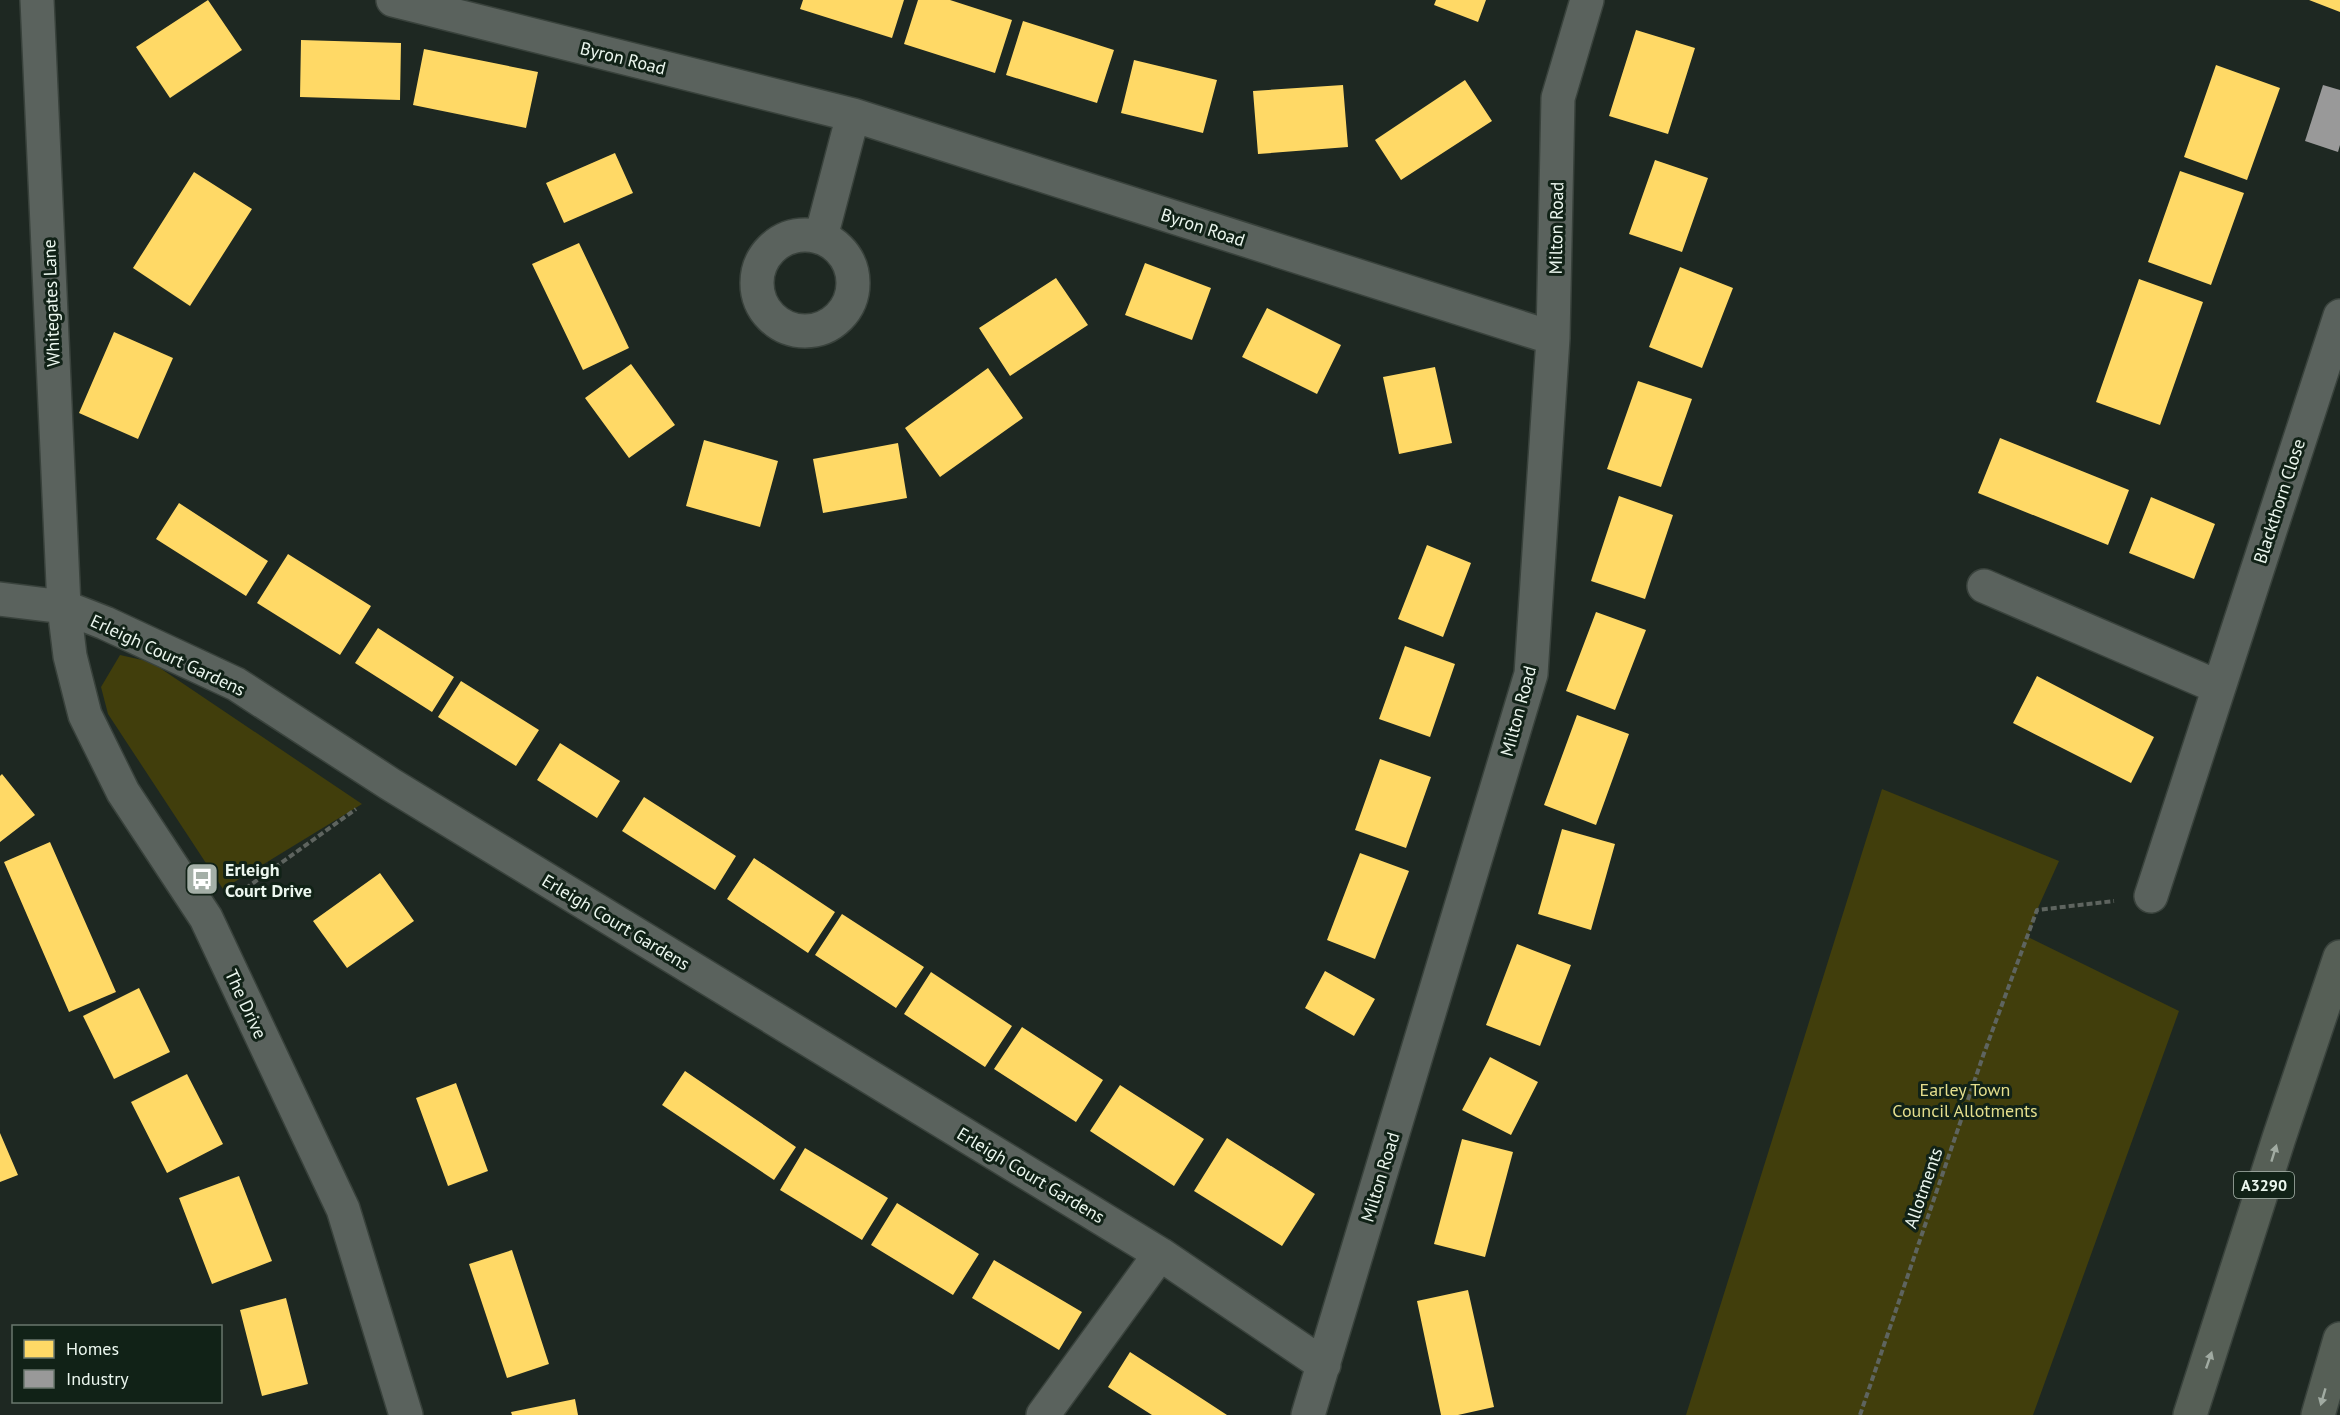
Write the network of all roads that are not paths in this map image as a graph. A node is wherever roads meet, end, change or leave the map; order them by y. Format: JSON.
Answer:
{"nodes":[{"id":1,"x":38,"y":0,"type":"edge"},
{"id":2,"x":393,"y":0,"type":"edge"},
{"id":3,"x":1587,"y":0,"type":"edge"},
{"id":4,"x":853,"y":115,"type":"junction"},
{"id":5,"x":821,"y":237,"type":"dead end"},
{"id":6,"x":2340,"y":316,"type":"edge"},
{"id":7,"x":1553,"y":338,"type":"junction"},
{"id":8,"x":1984,"y":586,"type":"dead end"},
{"id":9,"x":0,"y":599,"type":"edge"},
{"id":10,"x":64,"y":607,"type":"junction"},
{"id":11,"x":2218,"y":687,"type":"junction"},
{"id":12,"x":2151,"y":896,"type":"road end"},
{"id":13,"x":2340,"y":957,"type":"edge"},
{"id":14,"x":1160,"y":1254,"type":"junction"},
{"id":15,"x":2340,"y":1339,"type":"edge"},
{"id":16,"x":1324,"y":1365,"type":"junction"},
{"id":17,"x":406,"y":1415,"type":"edge"},
{"id":18,"x":1043,"y":1415,"type":"edge"},
{"id":19,"x":1308,"y":1415,"type":"edge"},
{"id":20,"x":2190,"y":1415,"type":"edge"},
{"id":21,"x":2318,"y":1415,"type":"edge"}],
"edges":[{"from":1,"to":10,"type":"street","name":"Whitegates Lane"},
{"from":2,"to":4,"type":"street","name":"Byron Road"},
{"from":3,"to":7,"type":"street","name":"Milton Road"},
{"from":4,"to":5,"type":"street"},
{"from":4,"to":7,"type":"street","name":"Byron Road"},
{"from":6,"to":11,"type":"street","name":"Blackthorn Close"},
{"from":7,"to":16,"type":"street","name":"Milton Road"},
{"from":8,"to":11,"type":"street"},
{"from":9,"to":10,"type":"street"},
{"from":10,"to":14,"type":"street","name":"Erleigh Court Gardens"},
{"from":10,"to":17,"type":"street","name":"The Drive"},
{"from":11,"to":12,"type":"street","name":"Blackthorn Close"},
{"from":20,"to":13,"type":"main road","number":"A3290","one_way":true},
{"from":14,"to":16,"type":"street","name":"Erleigh Court Gardens"},
{"from":14,"to":18,"type":"street"},
{"from":15,"to":21,"type":"main road","one_way":true},
{"from":16,"to":19,"type":"street"}]}
